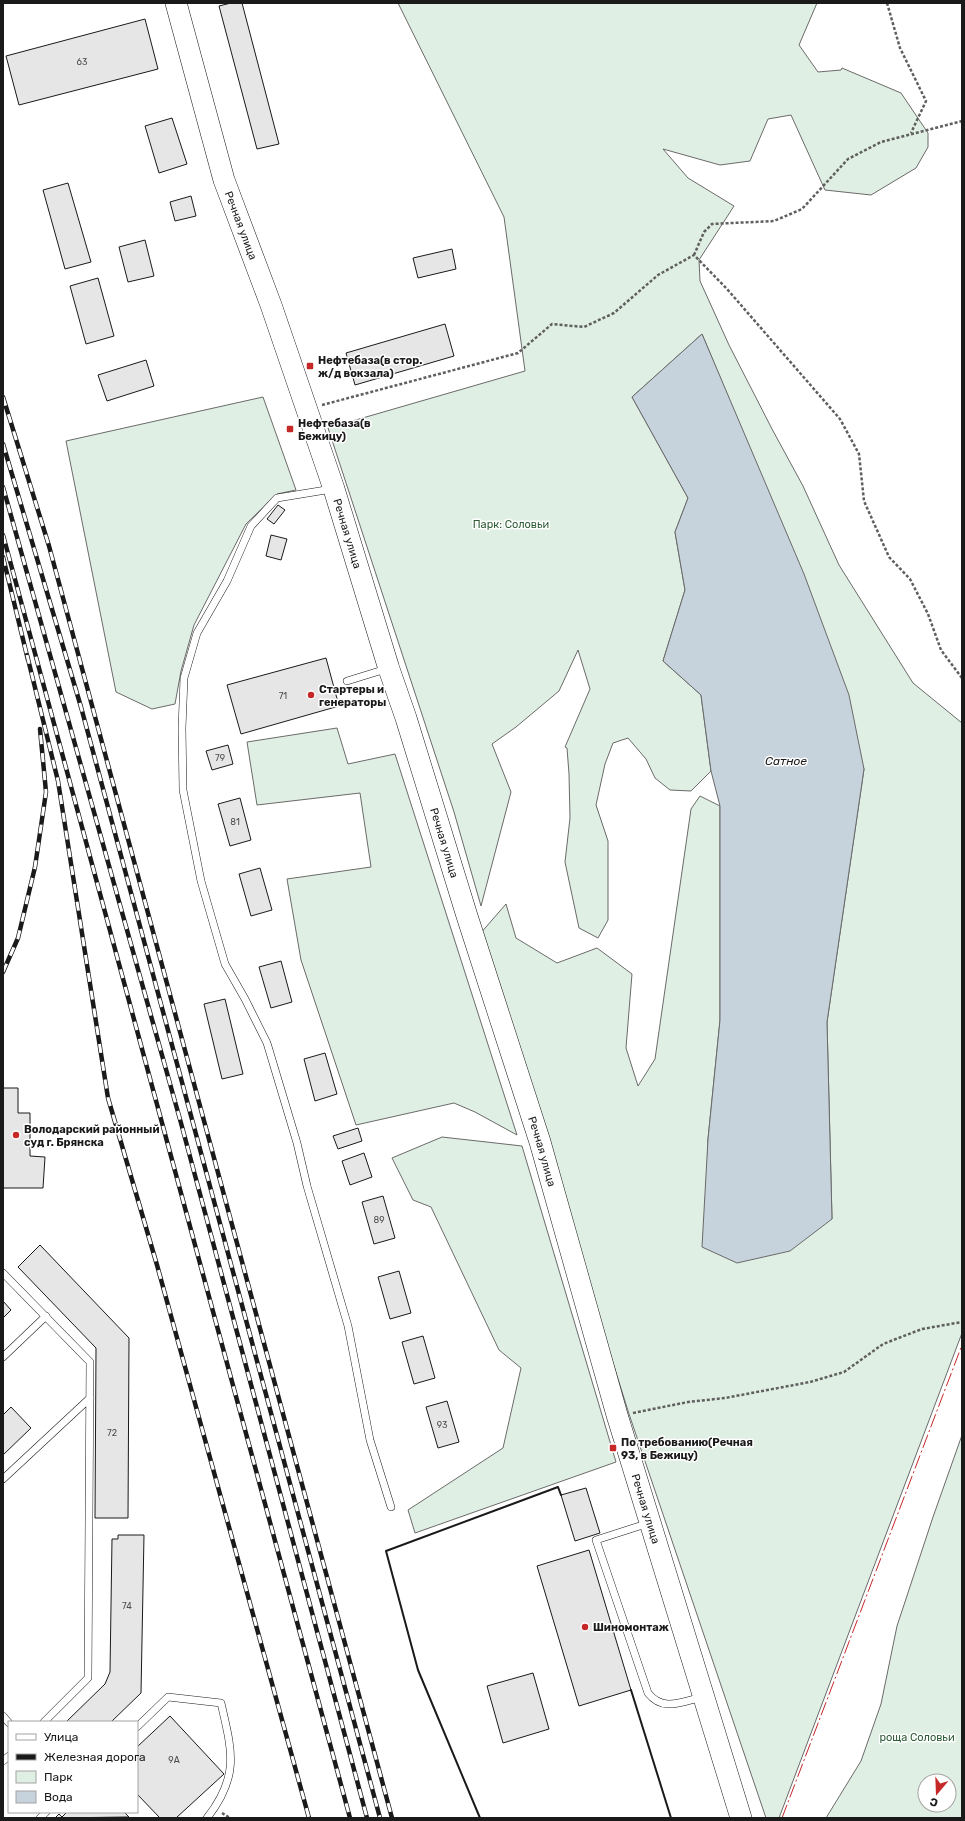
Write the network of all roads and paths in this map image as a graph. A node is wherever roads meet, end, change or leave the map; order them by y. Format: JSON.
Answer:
{"nodes":[{"id":1,"x":176,"y":3,"type":"edge"},
{"id":2,"x":887,"y":3,"type":"edge"},
{"id":3,"x":962,"y":121,"type":"edge"},
{"id":4,"x":911,"y":133,"type":"junction"},
{"id":5,"x":694,"y":255,"type":"junction"},
{"id":6,"x":306,"y":409,"type":"junction"},
{"id":7,"x":334,"y":489,"type":"junction"},
{"id":8,"x":389,"y":669,"type":"junction"},
{"id":9,"x":962,"y":678,"type":"edge"},
{"id":10,"x":347,"y":681,"type":"dead end"},
{"id":11,"x":3,"y":1273,"type":"edge"},
{"id":12,"x":46,"y":1316,"type":"junction"},
{"id":13,"x":962,"y":1322,"type":"edge"},
{"id":14,"x":3,"y":1357,"type":"edge"},
{"id":15,"x":90,"y":1398,"type":"junction"},
{"id":16,"x":617,"y":1415,"type":"junction"},
{"id":17,"x":3,"y":1479,"type":"edge"},
{"id":18,"x":391,"y":1507,"type":"dead end"},
{"id":19,"x":651,"y":1523,"type":"junction"},
{"id":20,"x":703,"y":1697,"type":"junction"},
{"id":21,"x":45,"y":1721,"type":"edge"},
{"id":22,"x":138,"y":1726,"type":"edge"},
{"id":23,"x":207,"y":1818,"type":"edge"},
{"id":24,"x":741,"y":1818,"type":"edge"}],
"edges":[{"from":1,"to":6,"type":"main road","name":"Речная улица"},
{"from":2,"to":4,"type":"path"},
{"from":3,"to":4,"type":"path"},
{"from":4,"to":5,"type":"path"},
{"from":5,"to":6,"type":"path"},
{"from":5,"to":9,"type":"path"},
{"from":6,"to":7,"type":"main road","name":"Речная улица"},
{"from":7,"to":8,"type":"main road","name":"Речная улица"},
{"from":7,"to":18,"type":"lane","name":"Речная улица"},
{"from":8,"to":10,"type":"lane"},
{"from":8,"to":16,"type":"main road","name":"Речная улица"},
{"from":11,"to":12,"type":"lane"},
{"from":12,"to":14,"type":"lane"},
{"from":12,"to":15,"type":"lane"},
{"from":13,"to":16,"type":"path"},
{"from":15,"to":17,"type":"lane"},
{"from":15,"to":21,"type":"lane"},
{"from":16,"to":19,"type":"main road","name":"Речная улица"},
{"from":19,"to":20,"type":"main road","name":"Речная улица"},
{"from":19,"to":20,"type":"lane"},
{"from":20,"to":24,"type":"main road","name":"Речная улица"},
{"from":22,"to":23,"type":"lane"}]}
